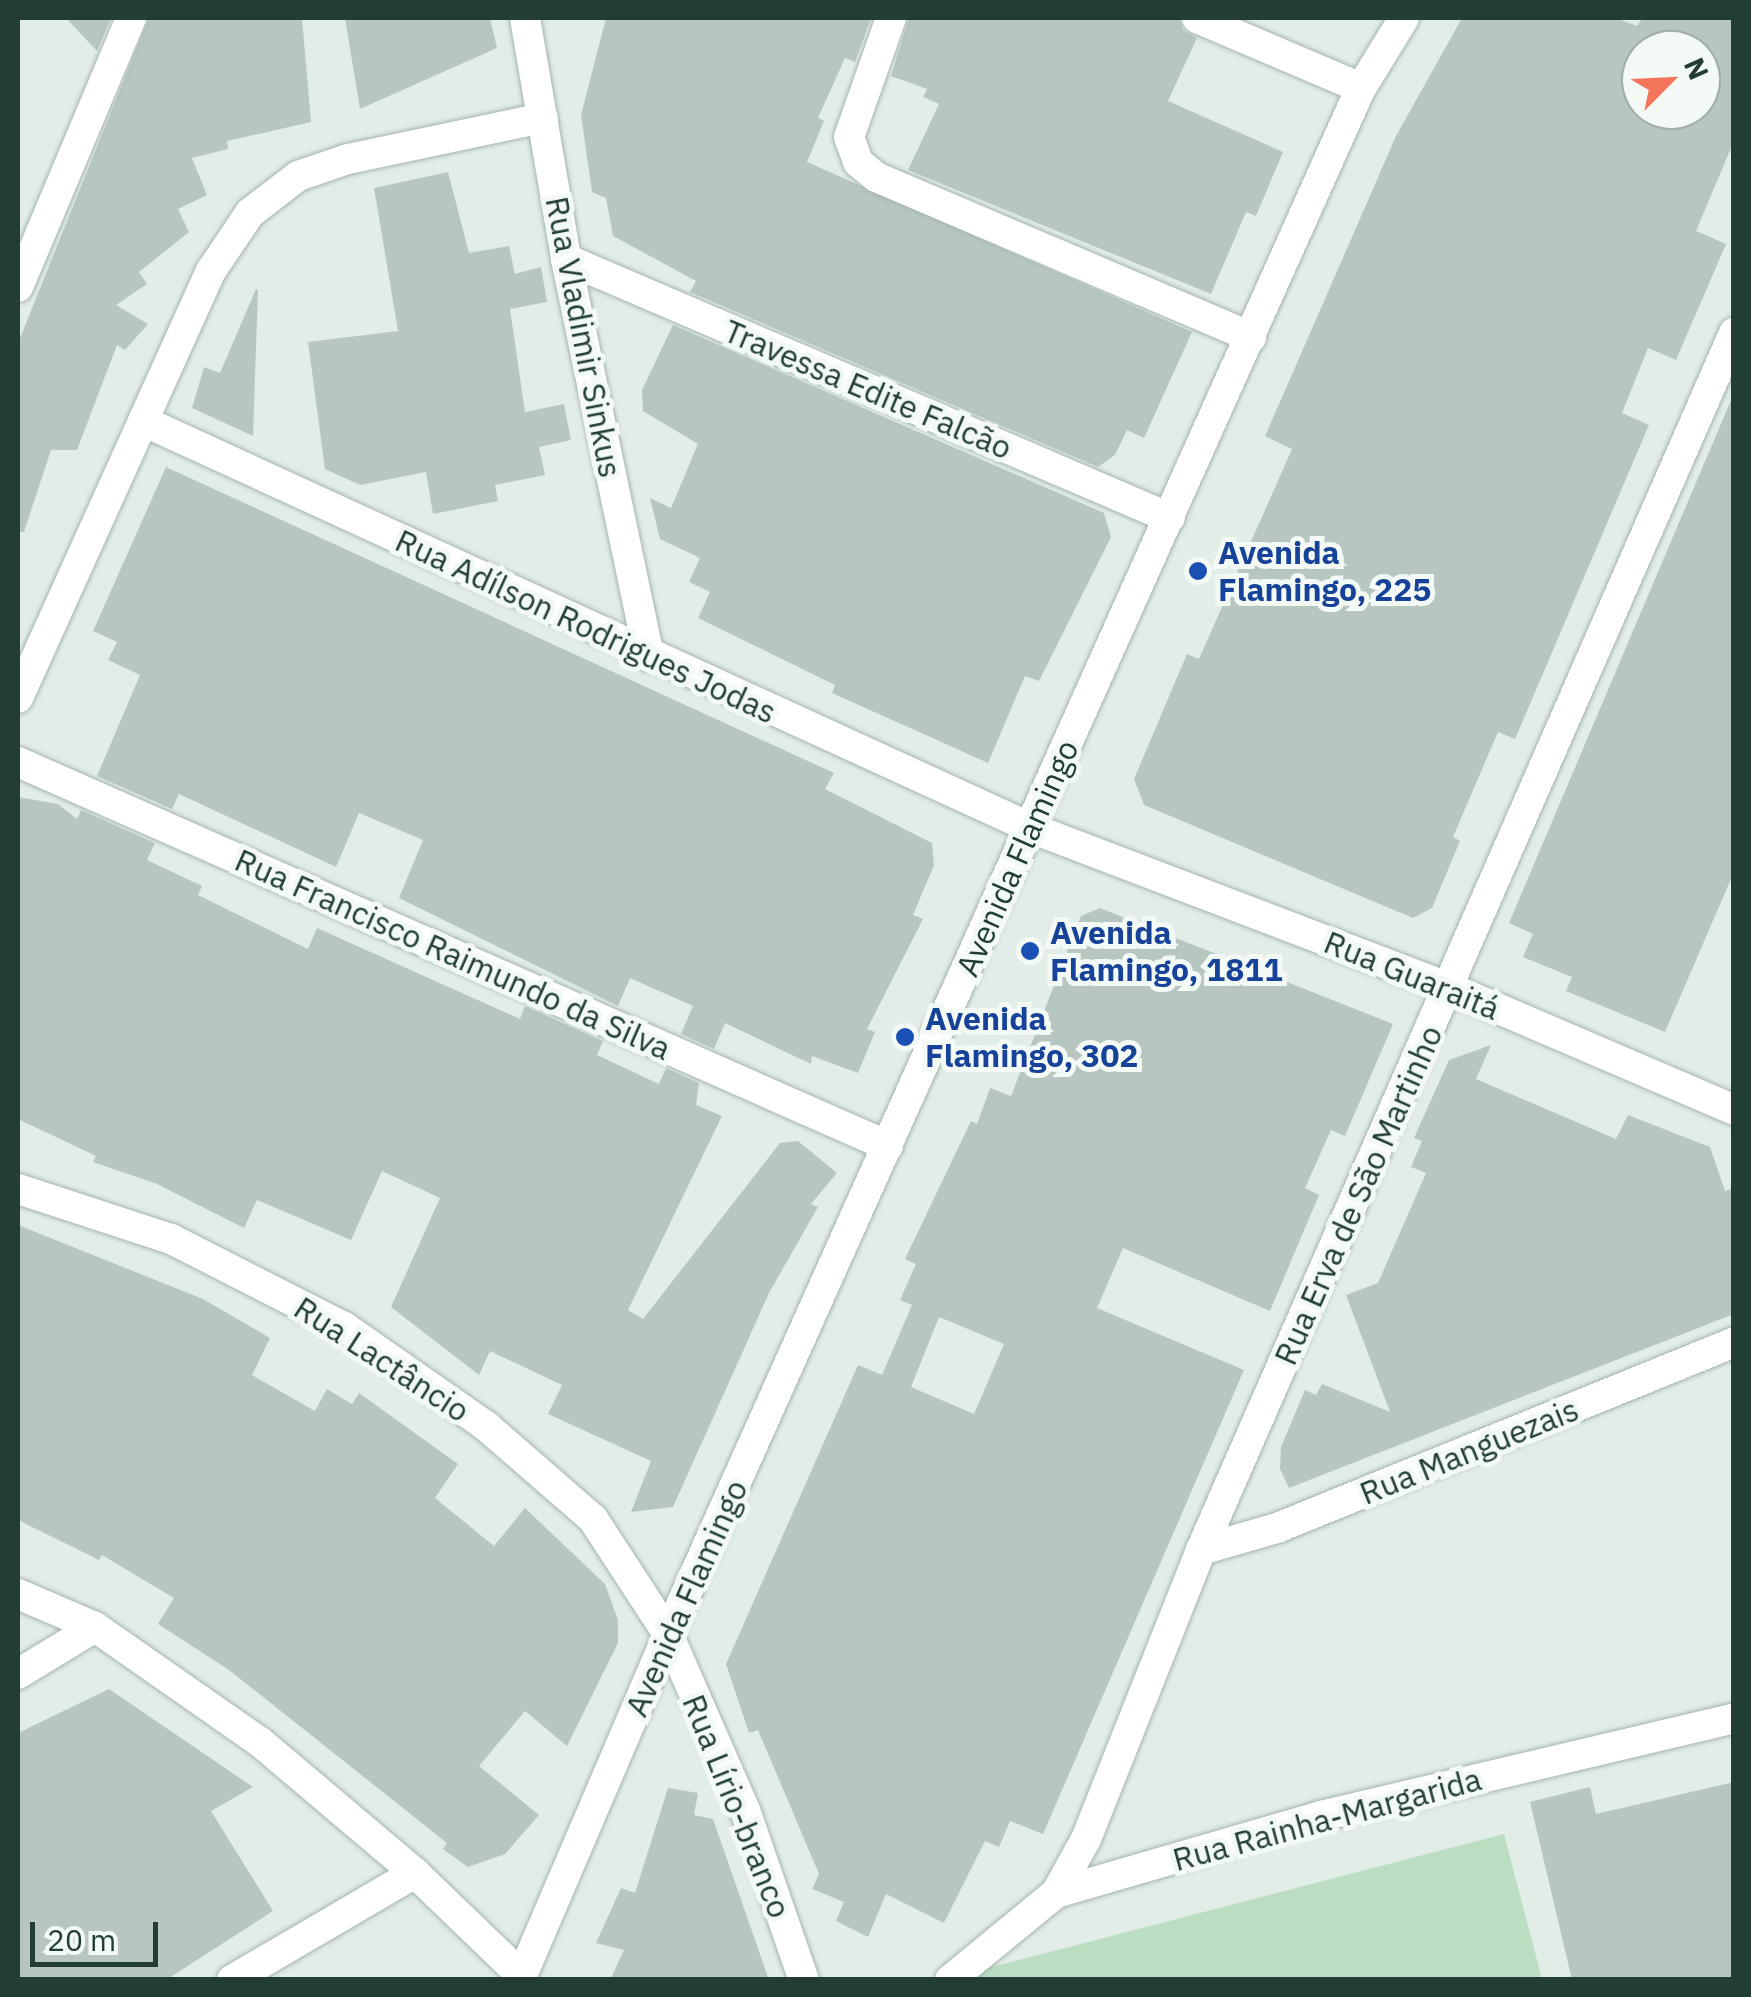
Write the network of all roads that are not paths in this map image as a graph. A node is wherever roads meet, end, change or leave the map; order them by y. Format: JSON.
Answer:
{"nodes":[{"id":1,"x":130,"y":18,"type":"edge"},
{"id":2,"x":525,"y":18,"type":"edge"},
{"id":3,"x":890,"y":18,"type":"edge"},
{"id":4,"x":1196,"y":18,"type":"edge"},
{"id":5,"x":1404,"y":18,"type":"edge"},
{"id":6,"x":1361,"y":88,"type":"junction"},
{"id":7,"x":543,"y":118,"type":"junction"},
{"id":8,"x":566,"y":259,"type":"junction"},
{"id":9,"x":18,"y":288,"type":"edge"},
{"id":10,"x":1734,"y":333,"type":"edge"},
{"id":11,"x":1251,"y":336,"type":"junction"},
{"id":12,"x":143,"y":421,"type":"junction"},
{"id":13,"x":1170,"y":518,"type":"junction"},
{"id":14,"x":649,"y":656,"type":"junction"},
{"id":15,"x":18,"y":698,"type":"edge"},
{"id":16,"x":18,"y":762,"type":"edge"},
{"id":17,"x":1031,"y":828,"type":"junction"},
{"id":18,"x":1450,"y":988,"type":"junction"},
{"id":19,"x":1734,"y":1110,"type":"edge"},
{"id":20,"x":888,"y":1146,"type":"junction"},
{"id":21,"x":18,"y":1190,"type":"edge"},
{"id":22,"x":1734,"y":1342,"type":"edge"},
{"id":23,"x":1201,"y":1550,"type":"junction"},
{"id":24,"x":18,"y":1594,"type":"edge"},
{"id":25,"x":95,"y":1627,"type":"junction"},
{"id":26,"x":668,"y":1634,"type":"junction"},
{"id":27,"x":18,"y":1674,"type":"edge"},
{"id":28,"x":1731,"y":1722,"type":"edge"},
{"id":29,"x":415,"y":1873,"type":"junction"},
{"id":30,"x":1056,"y":1893,"type":"junction"},
{"id":31,"x":521,"y":1978,"type":"edge"},
{"id":32,"x":232,"y":1980,"type":"edge"},
{"id":33,"x":804,"y":1980,"type":"edge"},
{"id":34,"x":950,"y":1980,"type":"edge"}],
"edges":[{"from":1,"to":9,"type":"street"},
{"from":2,"to":7,"type":"street","name":"Rua Vladimir Sinkus"},
{"from":3,"to":11,"type":"street"},
{"from":4,"to":6,"type":"street"},
{"from":5,"to":6,"type":"street","name":"Avenida Flamingo"},
{"from":6,"to":11,"type":"street","name":"Avenida Flamingo"},
{"from":7,"to":8,"type":"street","name":"Rua Vladimir Sinkus"},
{"from":7,"to":12,"type":"street"},
{"from":8,"to":13,"type":"street","name":"Travessa Edite Falcão"},
{"from":8,"to":14,"type":"street","name":"Rua Vladimir Sinkus"},
{"from":10,"to":18,"type":"street","name":"Rua Erva de São Martinho"},
{"from":11,"to":13,"type":"street","name":"Avenida Flamingo"},
{"from":12,"to":14,"type":"street","name":"Rua Adílson Rodrigues Jodas"},
{"from":12,"to":15,"type":"street"},
{"from":13,"to":17,"type":"street","name":"Avenida Flamingo"},
{"from":14,"to":17,"type":"street","name":"Rua Adílson Rodrigues Jodas"},
{"from":16,"to":20,"type":"street","name":"Rua Francisco Raimundo da Silva"},
{"from":17,"to":18,"type":"street","name":"Rua Guaraitá"},
{"from":17,"to":20,"type":"street","name":"Avenida Flamingo"},
{"from":18,"to":19,"type":"street","name":"Rua Guaraitá"},
{"from":18,"to":23,"type":"street","name":"Rua Erva de São Martinho"},
{"from":20,"to":26,"type":"street","name":"Avenida Flamingo"},
{"from":21,"to":26,"type":"street","name":"Rua Lactâncio"},
{"from":22,"to":23,"type":"street","name":"Rua Manguezais"},
{"from":23,"to":30,"type":"street","name":"Rua Erva de São Martinho"},
{"from":24,"to":25,"type":"street"},
{"from":25,"to":27,"type":"street"},
{"from":25,"to":29,"type":"street"},
{"from":26,"to":31,"type":"street","name":"Avenida Flamingo"},
{"from":26,"to":33,"type":"street","name":"Rua Lírio-branco"},
{"from":28,"to":30,"type":"street","name":"Rua Rainha-Margarida"},
{"from":29,"to":31,"type":"street"},
{"from":29,"to":32,"type":"street"},
{"from":30,"to":34,"type":"street","name":"Rua Rainha-Margarida"}]}
